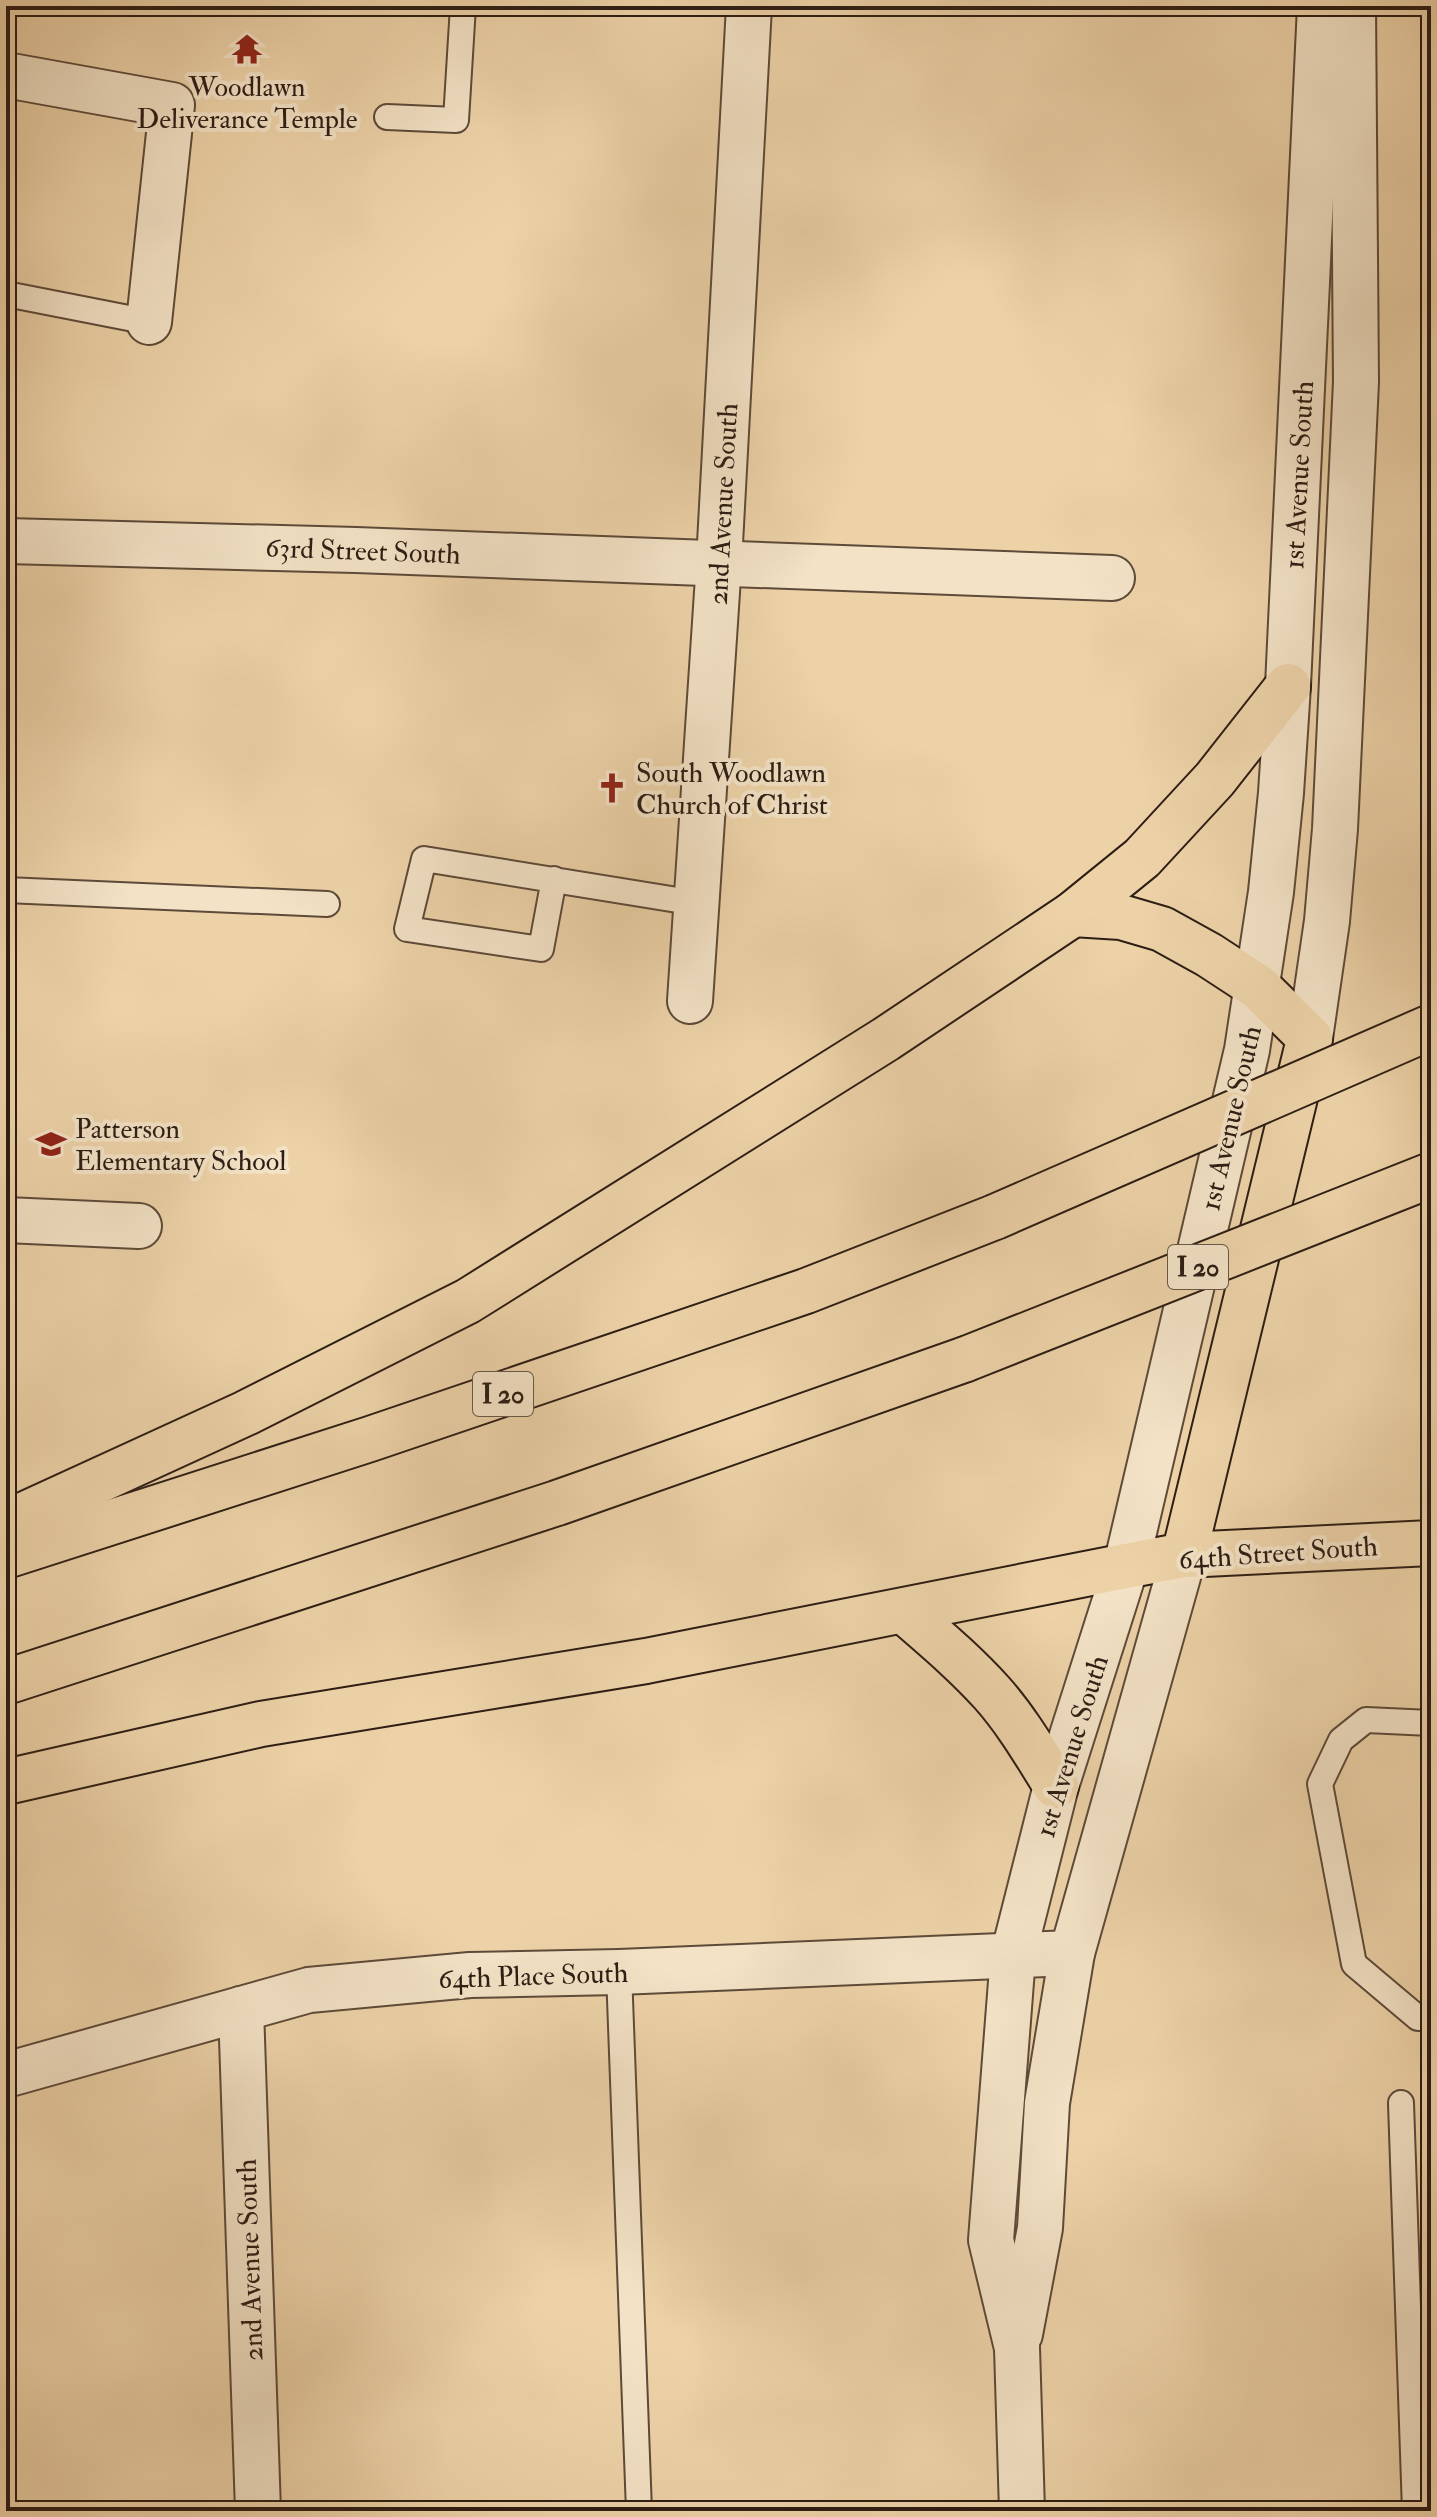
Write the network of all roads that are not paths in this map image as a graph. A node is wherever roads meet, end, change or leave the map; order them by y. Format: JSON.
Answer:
{"nodes":[{"id":1,"x":463,"y":6,"type":"edge"},
{"id":2,"x":749,"y":6,"type":"edge"},
{"id":3,"x":1320,"y":6,"type":"edge"},
{"id":4,"x":1353,"y":6,"type":"edge"},
{"id":5,"x":6,"y":75,"type":"edge"},
{"id":6,"x":387,"y":117,"type":"dead end"},
{"id":7,"x":6,"y":294,"type":"edge"},
{"id":8,"x":149,"y":322,"type":"joint"},
{"id":9,"x":6,"y":541,"type":"edge"},
{"id":10,"x":719,"y":562,"type":"junction"},
{"id":11,"x":1112,"y":578,"type":"dead end"},
{"id":12,"x":1288,"y":686,"type":"junction"},
{"id":13,"x":554,"y":879,"type":"junction"},
{"id":14,"x":6,"y":890,"type":"edge"},
{"id":15,"x":696,"y":903,"type":"junction"},
{"id":16,"x":327,"y":904,"type":"dead end"},
{"id":17,"x":1073,"y":914,"type":"junction"},
{"id":18,"x":1258,"y":987,"type":"junction"},
{"id":19,"x":690,"y":1001,"type":"dead end"},
{"id":20,"x":1431,"y":1027,"type":"edge"},
{"id":21,"x":1310,"y":1038,"type":"junction"},
{"id":22,"x":1431,"y":1175,"type":"edge"},
{"id":23,"x":6,"y":1220,"type":"edge"},
{"id":24,"x":139,"y":1226,"type":"dead end"},
{"id":25,"x":6,"y":1523,"type":"edge"},
{"id":26,"x":1431,"y":1543,"type":"edge"},
{"id":27,"x":1184,"y":1555,"type":"junction"},
{"id":28,"x":6,"y":1556,"type":"edge"},
{"id":29,"x":1126,"y":1566,"type":"junction"},
{"id":30,"x":904,"y":1611,"type":"junction"},
{"id":31,"x":6,"y":1682,"type":"edge"},
{"id":32,"x":1431,"y":1723,"type":"edge"},
{"id":33,"x":6,"y":1782,"type":"edge"},
{"id":34,"x":1056,"y":1786,"type":"junction"},
{"id":35,"x":1072,"y":1953,"type":"junction"},
{"id":36,"x":1013,"y":1956,"type":"junction"},
{"id":37,"x":619,"y":1972,"type":"junction"},
{"id":38,"x":241,"y":2009,"type":"junction"},
{"id":39,"x":1431,"y":2018,"type":"edge"},
{"id":40,"x":6,"y":2075,"type":"edge"},
{"id":41,"x":1401,"y":2103,"type":"dead end"},
{"id":42,"x":1017,"y":2348,"type":"junction"},
{"id":43,"x":258,"y":2511,"type":"edge"},
{"id":44,"x":639,"y":2511,"type":"edge"},
{"id":45,"x":1022,"y":2511,"type":"edge"},
{"id":46,"x":1415,"y":2511,"type":"edge"}],
"edges":[{"from":1,"to":6,"type":"lane"},
{"from":2,"to":10,"type":"street","name":"2nd Avenue South"},
{"from":3,"to":12,"type":"street","name":"1st Avenue South"},
{"from":4,"to":21,"type":"street","name":"1st Avenue South"},
{"from":5,"to":8,"type":"street"},
{"from":7,"to":8,"type":"lane"},
{"from":9,"to":10,"type":"street","name":"63rd Street South"},
{"from":10,"to":11,"type":"street","name":"63rd Street South"},
{"from":10,"to":15,"type":"street","name":"2nd Avenue South"},
{"from":12,"to":17,"type":"main road"},
{"from":12,"to":18,"type":"street","name":"1st Avenue South"},
{"from":13,"to":13,"type":"lane"},
{"from":13,"to":15,"type":"lane"},
{"from":14,"to":16,"type":"lane"},
{"from":15,"to":19,"type":"street","name":"2nd Avenue South"},
{"from":17,"to":18,"type":"main road"},
{"from":17,"to":25,"type":"main road"},
{"from":18,"to":21,"type":"main road"},
{"from":18,"to":29,"type":"street","name":"1st Avenue South"},
{"from":20,"to":28,"type":"main road","number":"I 20","bridge":true},
{"from":21,"to":27,"type":"main road","name":"1st Avenue South"},
{"from":22,"to":31,"type":"main road","number":"I 20","bridge":true},
{"from":23,"to":24,"type":"street"},
{"from":26,"to":27,"type":"main road","name":"64th Street South"},
{"from":27,"to":29,"type":"main road","name":"64th Street South"},
{"from":27,"to":35,"type":"street","name":"1st Avenue South"},
{"from":29,"to":30,"type":"main road","name":"64th Street South"},
{"from":29,"to":34,"type":"street","name":"1st Avenue South"},
{"from":30,"to":33,"type":"main road","name":"64th Street South"},
{"from":30,"to":34,"type":"main road"},
{"from":32,"to":39,"type":"lane"},
{"from":34,"to":36,"type":"street","name":"1st Avenue South"},
{"from":35,"to":36,"type":"street","name":"64th Place South"},
{"from":35,"to":42,"type":"street","name":"1st Avenue South"},
{"from":36,"to":37,"type":"street","name":"64th Place South"},
{"from":36,"to":42,"type":"street","name":"1st Avenue South"},
{"from":37,"to":38,"type":"street","name":"64th Place South"},
{"from":37,"to":44,"type":"lane"},
{"from":38,"to":40,"type":"street","name":"64th Place South"},
{"from":38,"to":43,"type":"street","name":"2nd Avenue South"},
{"from":41,"to":46,"type":"lane"},
{"from":42,"to":45,"type":"street","name":"1st Avenue South"}]}
